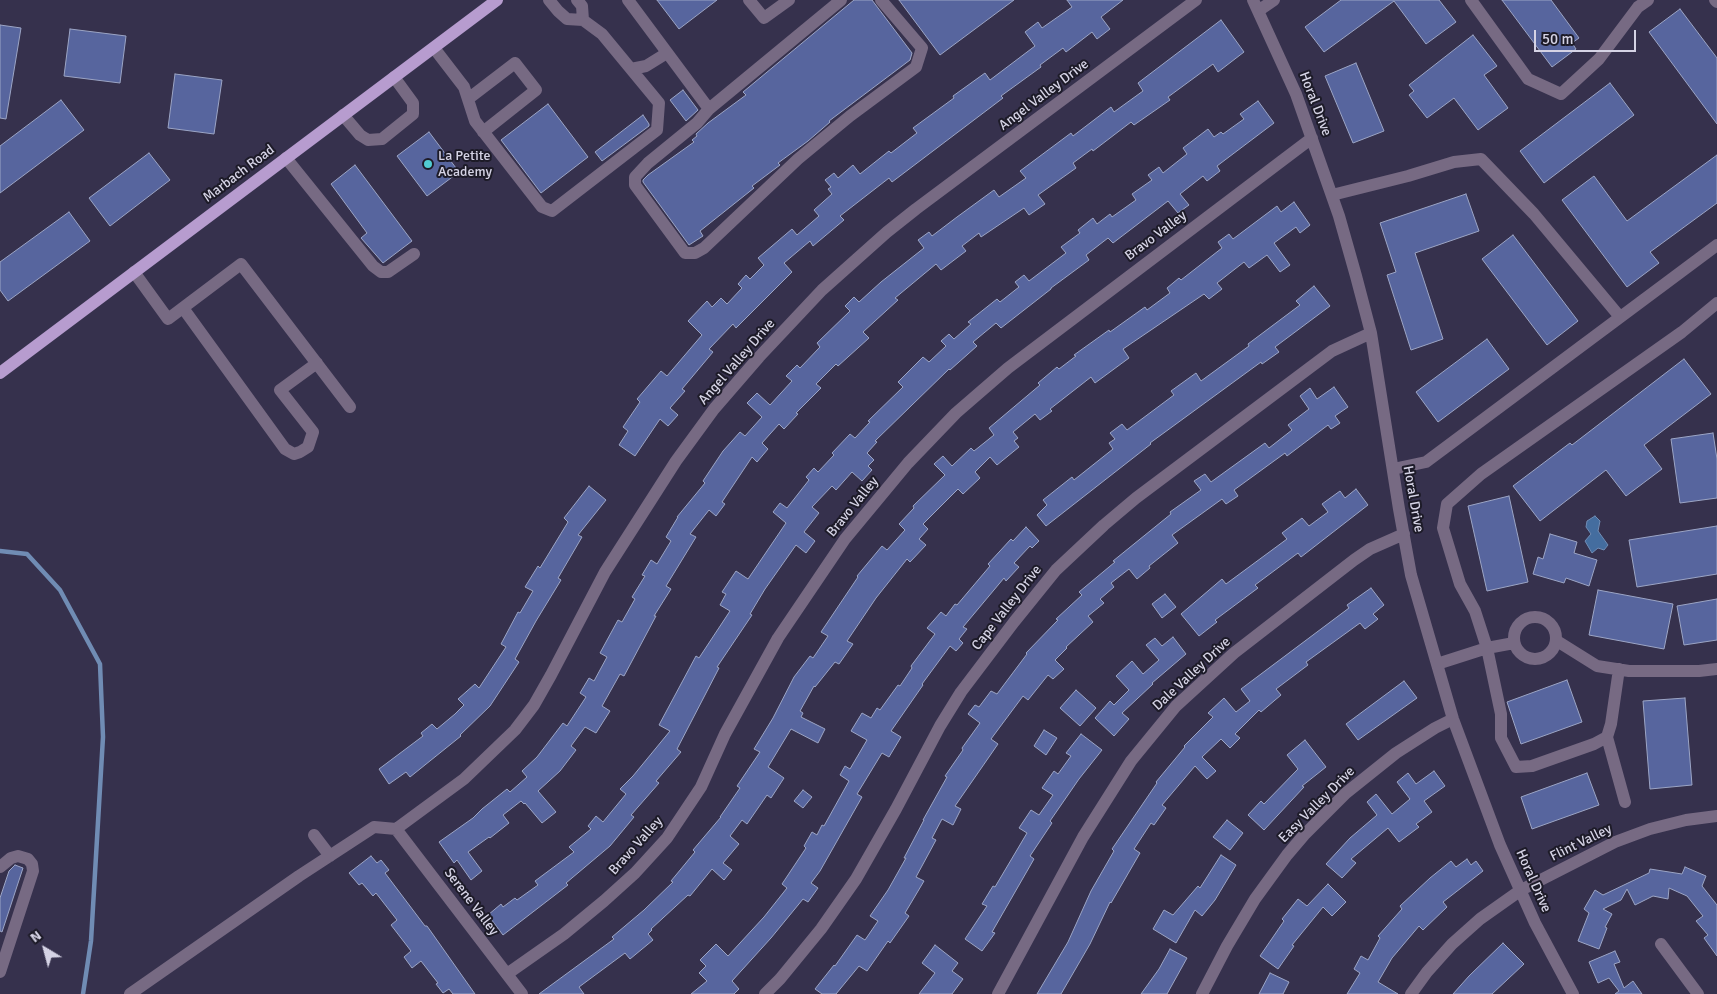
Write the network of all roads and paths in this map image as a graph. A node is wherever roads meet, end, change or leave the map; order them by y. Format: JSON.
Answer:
{"nodes":[{"id":1,"x":497,"y":0,"type":"edge"},
{"id":2,"x":549,"y":0,"type":"edge"},
{"id":3,"x":577,"y":0,"type":"edge"},
{"id":4,"x":628,"y":0,"type":"edge"},
{"id":5,"x":749,"y":0,"type":"edge"},
{"id":6,"x":789,"y":0,"type":"edge"},
{"id":7,"x":841,"y":0,"type":"edge"},
{"id":8,"x":881,"y":0,"type":"edge"},
{"id":9,"x":1196,"y":0,"type":"edge"},
{"id":10,"x":1274,"y":0,"type":"edge"},
{"id":11,"x":1471,"y":0,"type":"edge"},
{"id":12,"x":1648,"y":0,"type":"edge"},
{"id":13,"x":1256,"y":6,"type":"edge"},
{"id":14,"x":583,"y":20,"type":"junction"},
{"id":15,"x":434,"y":48,"type":"junction"},
{"id":16,"x":667,"y":52,"type":"junction"},
{"id":17,"x":631,"y":69,"type":"junction"},
{"id":18,"x":394,"y":77,"type":"junction"},
{"id":19,"x":468,"y":99,"type":"junction"},
{"id":20,"x":709,"y":109,"type":"junction"},
{"id":21,"x":343,"y":115,"type":"junction"},
{"id":22,"x":483,"y":132,"type":"junction"},
{"id":23,"x":1312,"y":138,"type":"junction"},
{"id":24,"x":286,"y":158,"type":"junction"},
{"id":25,"x":1332,"y":196,"type":"junction"},
{"id":26,"x":1717,"y":244,"type":"edge"},
{"id":27,"x":414,"y":254,"type":"dead end"},
{"id":28,"x":134,"y":272,"type":"junction"},
{"id":29,"x":1717,"y":304,"type":"edge"},
{"id":30,"x":183,"y":308,"type":"junction"},
{"id":31,"x":1620,"y":317,"type":"junction"},
{"id":32,"x":1371,"y":333,"type":"junction"},
{"id":33,"x":317,"y":363,"type":"junction"},
{"id":34,"x":0,"y":373,"type":"edge"},
{"id":35,"x":350,"y":407,"type":"dead end"},
{"id":36,"x":1392,"y":469,"type":"junction"},
{"id":37,"x":1404,"y":534,"type":"junction"},
{"id":38,"x":1557,"y":641,"type":"junction"},
{"id":39,"x":1514,"y":643,"type":"junction"},
{"id":40,"x":1487,"y":648,"type":"junction"},
{"id":41,"x":1437,"y":664,"type":"junction"},
{"id":42,"x":1619,"y":669,"type":"junction"},
{"id":43,"x":1717,"y":669,"type":"edge"},
{"id":44,"x":1453,"y":719,"type":"junction"},
{"id":45,"x":1607,"y":737,"type":"junction"},
{"id":46,"x":1625,"y":802,"type":"dead end"},
{"id":47,"x":1717,"y":816,"type":"edge"},
{"id":48,"x":396,"y":829,"type":"junction"},
{"id":49,"x":314,"y":835,"type":"dead end"},
{"id":50,"x":330,"y":856,"type":"junction"},
{"id":51,"x":0,"y":866,"type":"edge"},
{"id":52,"x":1521,"y":890,"type":"junction"},
{"id":53,"x":1661,"y":944,"type":"dead end"},
{"id":54,"x":0,"y":972,"type":"edge"},
{"id":55,"x":507,"y":974,"type":"junction"},
{"id":56,"x":130,"y":994,"type":"edge"},
{"id":57,"x":522,"y":994,"type":"edge"},
{"id":58,"x":765,"y":994,"type":"edge"},
{"id":59,"x":998,"y":994,"type":"edge"},
{"id":60,"x":1202,"y":994,"type":"edge"},
{"id":61,"x":1411,"y":994,"type":"edge"},
{"id":62,"x":1573,"y":994,"type":"edge"},
{"id":63,"x":1698,"y":994,"type":"edge"}],
"edges":[{"from":1,"to":15,"type":"main road","name":"Marbach Road"},
{"from":2,"to":14,"type":"street"},
{"from":3,"to":14,"type":"street"},
{"from":4,"to":16,"type":"street"},
{"from":5,"to":6,"type":"street"},
{"from":7,"to":20,"type":"street"},
{"from":8,"to":20,"type":"street"},
{"from":9,"to":48,"type":"street","name":"Angel Valley Drive"},
{"from":10,"to":13,"type":"street"},
{"from":11,"to":12,"type":"street"},
{"from":13,"to":23,"type":"street","name":"Horal Drive"},
{"from":14,"to":17,"type":"street"},
{"from":15,"to":18,"type":"main road","name":"Marbach Road"},
{"from":15,"to":19,"type":"street"},
{"from":16,"to":17,"type":"street"},
{"from":16,"to":20,"type":"street"},
{"from":17,"to":22,"type":"street"},
{"from":18,"to":21,"type":"main road","name":"Marbach Road"},
{"from":18,"to":21,"type":"street"},
{"from":19,"to":22,"type":"street"},
{"from":19,"to":22,"type":"street"},
{"from":21,"to":24,"type":"main road","name":"Marbach Road"},
{"from":23,"to":25,"type":"street","name":"Horal Drive"},
{"from":23,"to":55,"type":"street","name":"Bravo Valley"},
{"from":24,"to":27,"type":"street"},
{"from":24,"to":28,"type":"main road","name":"Marbach Road"},
{"from":25,"to":31,"type":"street"},
{"from":25,"to":32,"type":"street","name":"Horal Drive"},
{"from":26,"to":31,"type":"street"},
{"from":28,"to":30,"type":"street"},
{"from":28,"to":34,"type":"main road","name":"Marbach Road"},
{"from":29,"to":40,"type":"street"},
{"from":30,"to":33,"type":"street"},
{"from":30,"to":33,"type":"street"},
{"from":31,"to":36,"type":"street"},
{"from":32,"to":36,"type":"street","name":"Horal Drive"},
{"from":32,"to":58,"type":"street","name":"Cape Valley Drive"},
{"from":33,"to":35,"type":"street"},
{"from":36,"to":37,"type":"street","name":"Horal Drive"},
{"from":37,"to":41,"type":"street","name":"Horal Drive"},
{"from":37,"to":59,"type":"street","name":"Dale Valley Drive"},
{"from":38,"to":39,"type":"street"},
{"from":38,"to":39,"type":"street"},
{"from":38,"to":42,"type":"street"},
{"from":39,"to":40,"type":"street"},
{"from":40,"to":41,"type":"street"},
{"from":40,"to":45,"type":"street"},
{"from":41,"to":44,"type":"street","name":"Horal Drive"},
{"from":42,"to":43,"type":"street"},
{"from":42,"to":45,"type":"street"},
{"from":44,"to":52,"type":"street","name":"Horal Drive"},
{"from":44,"to":60,"type":"street","name":"Easy Valley Drive"},
{"from":45,"to":46,"type":"street"},
{"from":47,"to":52,"type":"street","name":"Flint Valley"},
{"from":48,"to":50,"type":"street"},
{"from":48,"to":55,"type":"street","name":"Serene Valley"},
{"from":49,"to":50,"type":"street"},
{"from":50,"to":56,"type":"street"},
{"from":51,"to":54,"type":"street"},
{"from":52,"to":61,"type":"street","name":"Flint Valley"},
{"from":52,"to":62,"type":"street","name":"Horal Drive"},
{"from":53,"to":63,"type":"street"},
{"from":55,"to":57,"type":"street","name":"Serene Valley"}]}
